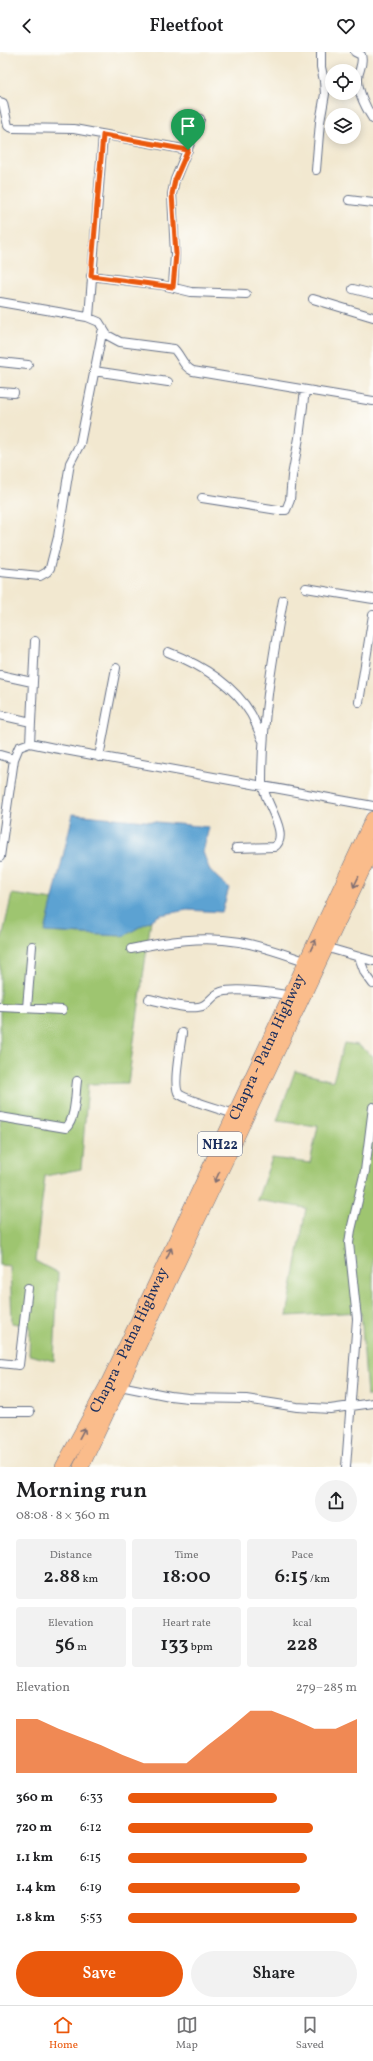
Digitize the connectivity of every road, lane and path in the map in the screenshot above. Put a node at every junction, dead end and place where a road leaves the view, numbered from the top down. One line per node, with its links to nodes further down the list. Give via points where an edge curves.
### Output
1 (321, 52): 8 (street, via 325,94)
2 (355, 52): 5 (street, via 362,55 359,89)
3 (0, 102): 6 (street, via 3,103 8,126 13,128 67,128)
4 (200, 119): 7 (street)
5 (373, 119)
6 (103, 135): 7 (street); 11 (street)
7 (188, 150): 12 (street, via 172,194 176,254)
8 (316, 170)
9 (349, 200): 10 (street)
10 (373, 203)
11 (91, 276): 12 (street); 18 (street)
12 (173, 287): 14 (street, via 191,292)
13 (353, 289): 15 (street)
14 (246, 294)
15 (373, 294)
16 (313, 299): 19 (street)
17 (0, 302): 18 (street)
18 (89, 317): 20 (street, via 99,322)
19 (373, 317)
20 (103, 328): 23 (street); 25 (street, via 107,335 120,342 174,349 187,368 193,370)
21 (0, 362): 22 (street)
22 (28, 365)
23 (94, 371): 24 (street); 30 (street, via 80,444 70,463 58,537 50,568 40,576)
24 (168, 382)
25 (305, 390): 28 (street); 29 (street, via 290,500 286,510)
26 (0, 392): 27 (street)
27 (14, 393)
28 (373, 401)
29 (202, 498)
30 (0, 572)
31 (306, 588): 32 (street)
32 (373, 599)
33 (283, 600): 43 (street, via 267,690)
34 (373, 615): 40 (street)
35 (35, 641): 39 (street)
36 (168, 652): 43 (street, via 206,670 230,690 250,713)
37 (116, 668): 46 (street)
38 (0, 675): 39 (street)
39 (32, 682): 42 (street)
40 (359, 702)
41 (0, 716): 42 (street)
42 (31, 722): 44 (street)
43 (263, 740): 48 (street)
44 (30, 744): 46 (street); 47 (street, via 19,747)
45 (0, 755): 47 (street)
46 (99, 756): 48 (street)
47 (14, 759): 53 (street)
48 (262, 785): 49 (street); 52 (street, via 278,826 279,844 266,849)
49 (373, 806)
50 (373, 819): 59 (highway, Chapra - Patna Highway / NH22, one-way to 50)
51 (373, 847): 55 (highway, Chapra - Patna Highway / NH22, one-way to 55)
52 (236, 848)
53 (0, 857)
54 (32, 946): 64 (street)
55 (325, 947): 57 (street); 74 (highway, Chapra - Patna Highway / NH22, one-way to 74)
56 (131, 949): 59 (street, via 163,942 207,939 241,942)
57 (359, 957): 58 (street); 60 (street)
58 (373, 960)
59 (305, 961): 61 (highway, Chapra - Patna Highway / NH22)
60 (373, 984)
61 (289, 996): 62 (street, via 257,992 221,992 204,1006 196,1008); 69 (highway, Chapra - Patna Highway / NH22)
62 (149, 999)
63 (0, 1007): 64 (street)
64 (27, 1008): 65 (street)
65 (62, 1010)
66 (182, 1033): 69 (street, via 177,1077 179,1094)
67 (77, 1081): 70 (street, via 73,1112 66,1128)
68 (373, 1108): 71 (street)
69 (234, 1114): 79 (highway, Chapra - Patna Highway / NH22, one-way to 69, via 107,1386)
70 (0, 1118)
71 (370, 1147): 76 (street, via 349,1243 357,1319)
72 (28, 1288): 73 (street, via 19,1365)
73 (0, 1363)
74 (120, 1386): 76 (street, via 188,1398 246,1399 297,1407); 80 (highway, Chapra - Patna Highway / NH22)
75 (373, 1403): 76 (street)
76 (352, 1405): 81 (street)
77 (0, 1412): 78 (street)
78 (30, 1412)
79 (63, 1467)
80 (81, 1467)
81 (346, 1467)

